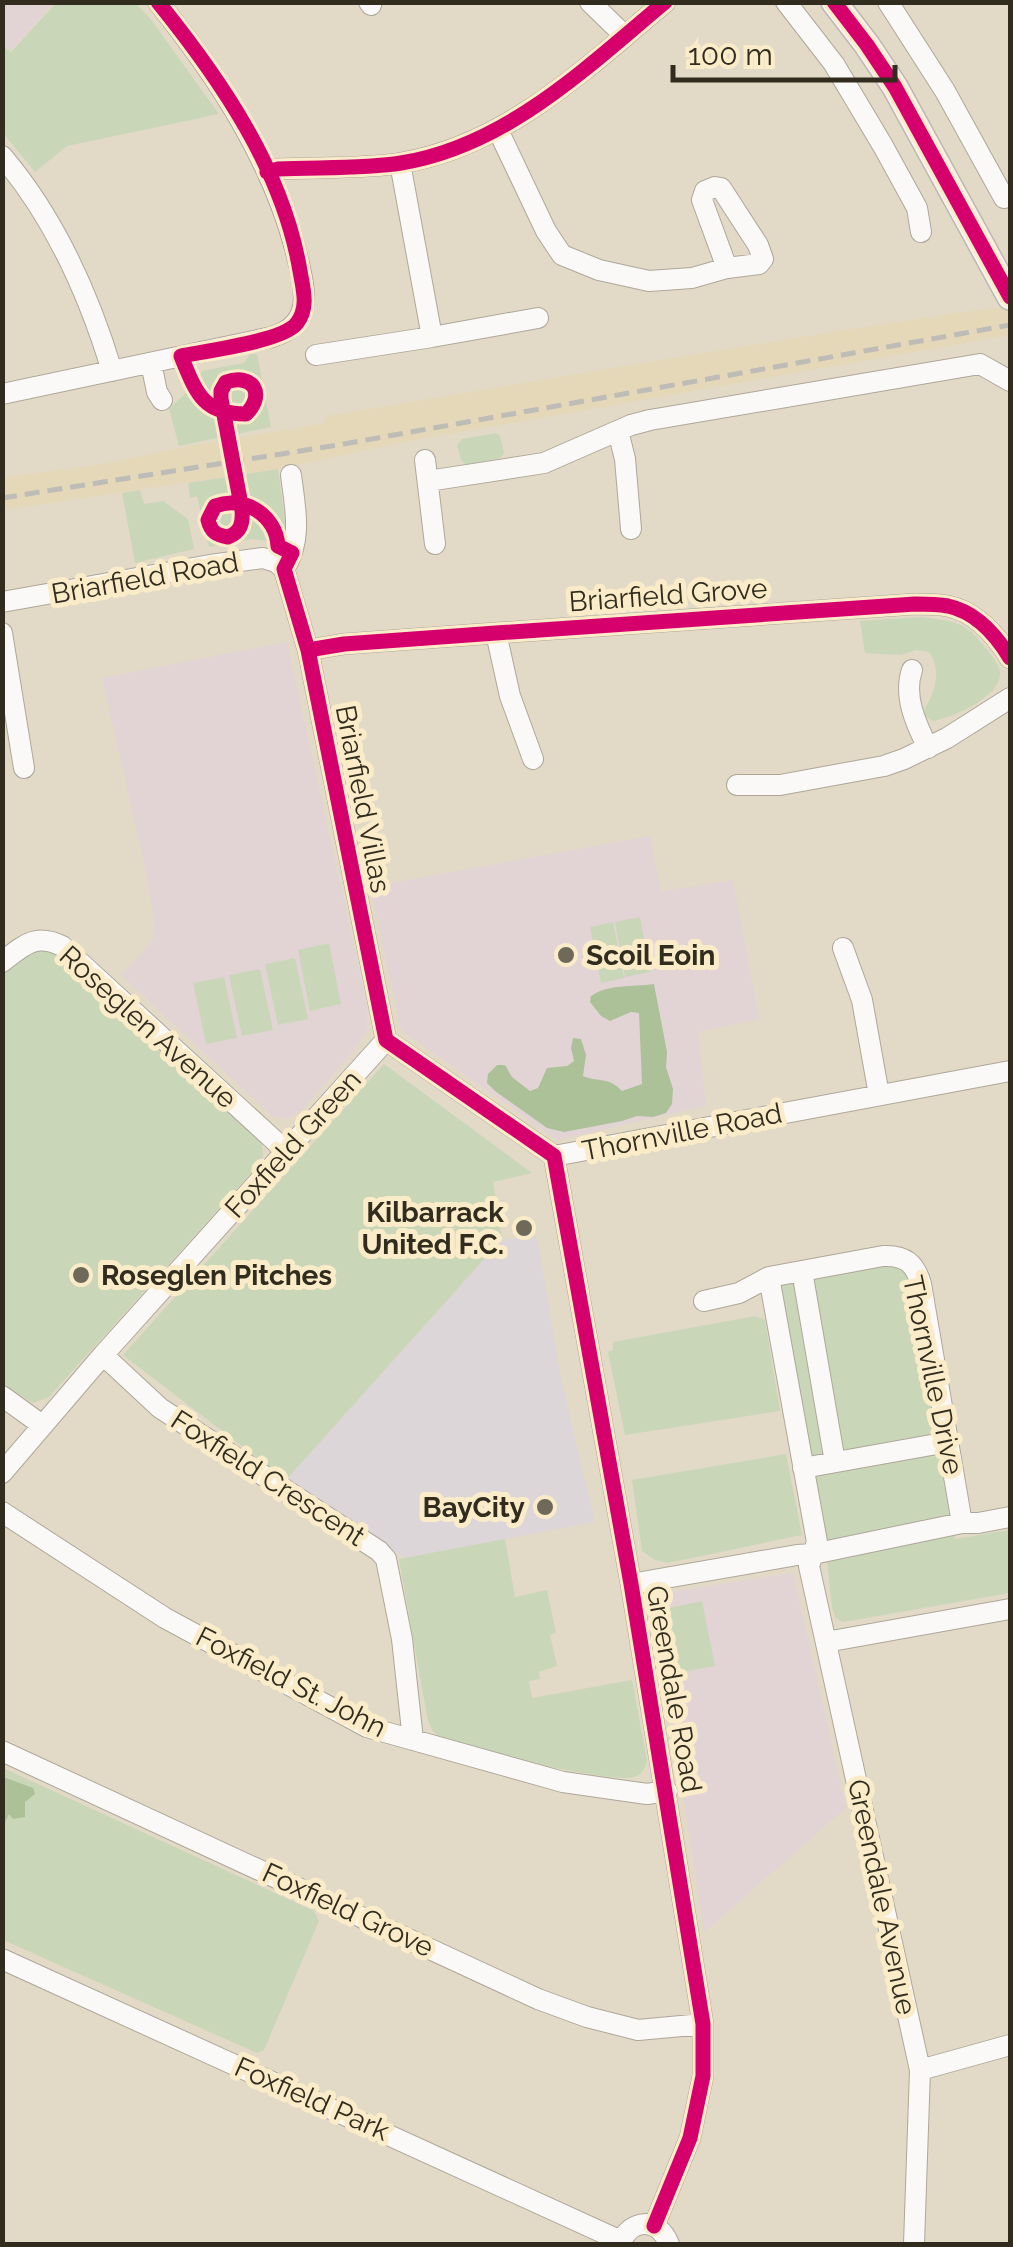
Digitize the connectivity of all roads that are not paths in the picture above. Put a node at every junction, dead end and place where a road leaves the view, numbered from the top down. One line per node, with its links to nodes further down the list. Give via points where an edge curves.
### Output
1 (158, 2): 11 (street, via 232,106)
2 (590, 2): 7 (street)
3 (666, 2): 7 (street)
4 (786, 2): 13 (street, via 884,146 917,208)
5 (834, 2): 15 (main road, via 895,88)
6 (888, 2): 12 (street)
7 (625, 36): 8 (street)
8 (498, 130): 10 (street); 14 (street, via 562,255 650,281)
9 (2, 156): 20 (street, via 66,256)
10 (400, 163): 11 (street); 17 (street)
11 (268, 172): 19 (street, via 299,266 305,301 296,326)
12 (1004, 198)
13 (921, 232)
14 (728, 268)
15 (1010, 296)
16 (518, 299): 17 (street, via 530,320)
17 (432, 338): 18 (street)
18 (322, 346)
19 (151, 363): 20 (street); 23 (street)
20 (112, 372): 22 (street)
21 (1010, 381): 24 (street, via 980,364)
22 (2, 394)
23 (162, 400)
24 (618, 431): 26 (street); 27 (street, via 544,463 426,470)
25 (291, 474): 28 (street, via 296,544)
26 (631, 530)
27 (436, 544)
28 (284, 570): 29 (street, Briarfield Road, via 263,558); 32 (street, Briarfield Villas)
29 (2, 602)
30 (2, 632): 38 (street)
31 (496, 632): 32 (street, Briarfield Grove); 33 (street, Briarfield Grove, via 914,604 950,606 978,620); 37 (street)
32 (308, 650): 42 (street, Briarfield Villas)
33 (1010, 658)
34 (912, 670): 36 (street, via 908,692)
35 (1010, 698): 36 (street)
36 (928, 748): 39 (street, via 884,766)
37 (533, 760)
38 (24, 768)
39 (737, 786)
40 (843, 948): 44 (street, via 862,1000)
41 (2, 962): 45 (street, Roseglen Avenue, via 34,940 62,946)
42 (386, 1040): 45 (street, Foxfield Green); 46 (street, Thornville Road)
43 (1010, 1071): 44 (street, Thornville Road)
44 (879, 1095): 46 (street, Thornville Road)
45 (286, 1151): 50 (street, Foxfield Green)
46 (554, 1156): 61 (street, Greendale Road)
47 (802, 1271): 48 (street, Thornville Drive); 53 (street, Thornville Drive, via 883,1256 909,1261 921,1284); 54 (street)
48 (769, 1277): 49 (street, Thornville Drive, via 739,1293); 55 (street, Greendale Avenue)
49 (704, 1300)
50 (103, 1356): 52 (street, Foxfield Green); 64 (street, Foxfield Crescent, via 160,1408 386,1559)
51 (2, 1396): 52 (street)
52 (42, 1425): 56 (street, Foxfield Green)
53 (948, 1442): 54 (street); 59 (street, Thornville Drive)
54 (835, 1462): 55 (street)
55 (803, 1468): 60 (street, Greendale Avenue, via 817,1542)
56 (2, 1473)
57 (2, 1512): 64 (street, Foxfield St. John, via 165,1618 367,1727)
58 (1010, 1517): 59 (street)
59 (962, 1522): 60 (street)
60 (813, 1554): 61 (street); 63 (street, Greendale Avenue, via 808,1566)
61 (631, 1584): 66 (street, Greendale Road)
62 (1010, 1609): 63 (street)
63 (826, 1642): 70 (street, Greendale Avenue)
64 (413, 1740): 66 (street, Foxfield St. John, via 563,1782)
65 (2, 1751): 68 (street, Foxfield Grove, via 538,1999 638,2030)
66 (666, 1792): 68 (street, Greendale Road)
67 (2, 1960): 72 (street, Foxfield Park)
68 (703, 2024): 71 (street, Greendale Road, via 703,2076 690,2138)
69 (1010, 2046): 70 (street)
70 (920, 2070): 74 (street, Greendale Avenue)
71 (654, 2226): 72 (street, via 636,2226); 73 (street)
72 (620, 2243)
73 (669, 2244)
74 (914, 2244)

